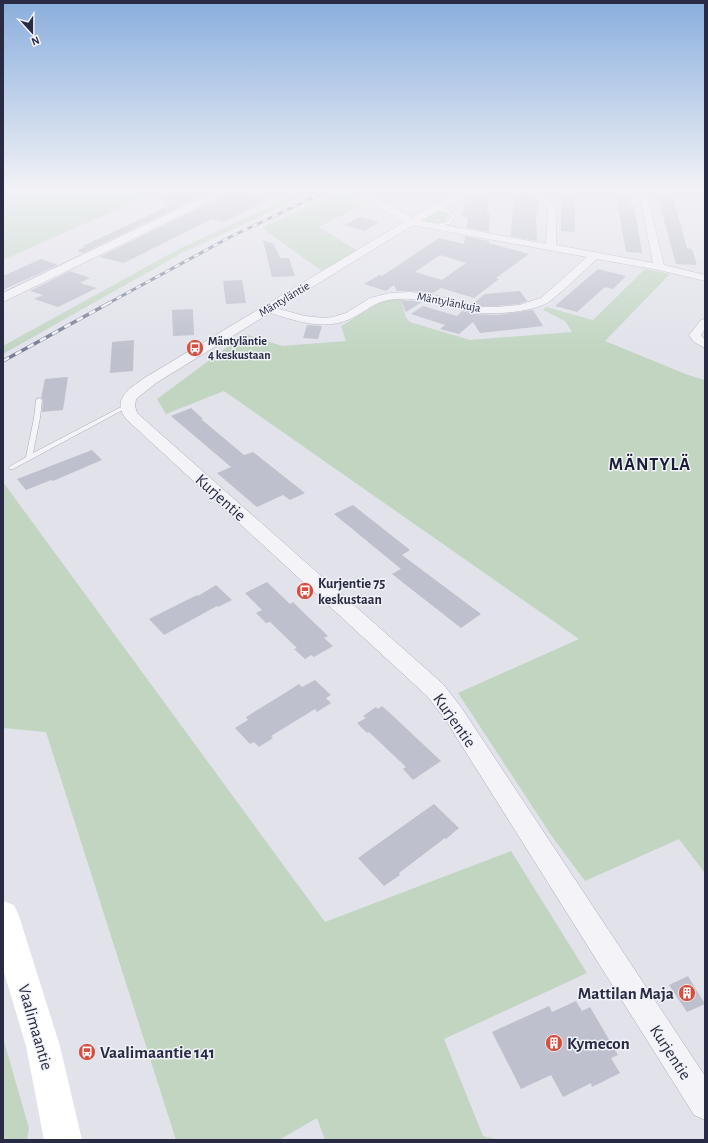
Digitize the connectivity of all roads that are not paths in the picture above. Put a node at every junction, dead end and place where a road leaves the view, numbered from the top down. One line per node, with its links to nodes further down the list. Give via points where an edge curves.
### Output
1 (113, 244): 10 (street)
2 (375, 244): 11 (street, Mäntyläntie)
3 (531, 244): 6 (street)
4 (551, 244): 6 (street)
5 (654, 244): 8 (street)
6 (551, 248): 7 (street)
7 (594, 256): 8 (street); 11 (street, Mäntylänkuja, via 545,300 537,305 525,307 471,309 429,296 411,295 377,299 343,318 331,321 301,319)
8 (659, 267): 9 (street)
9 (705, 278)
10 (3, 298)
11 (268, 308): 15 (street, Mäntyläntie, via 136,390)
12 (705, 322): 13 (street, via 695,334)
13 (705, 345)
14 (39, 400): 16 (lane)
15 (127, 405): 16 (lane); 19 (street, Kurjentie, via 130,416 435,690 453,713)
16 (29, 458): 17 (lane)
17 (11, 468)
18 (3, 916): 20 (main road, Vaalimaantie, via 43,1046)
19 (705, 1104)
20 (63, 1140)

